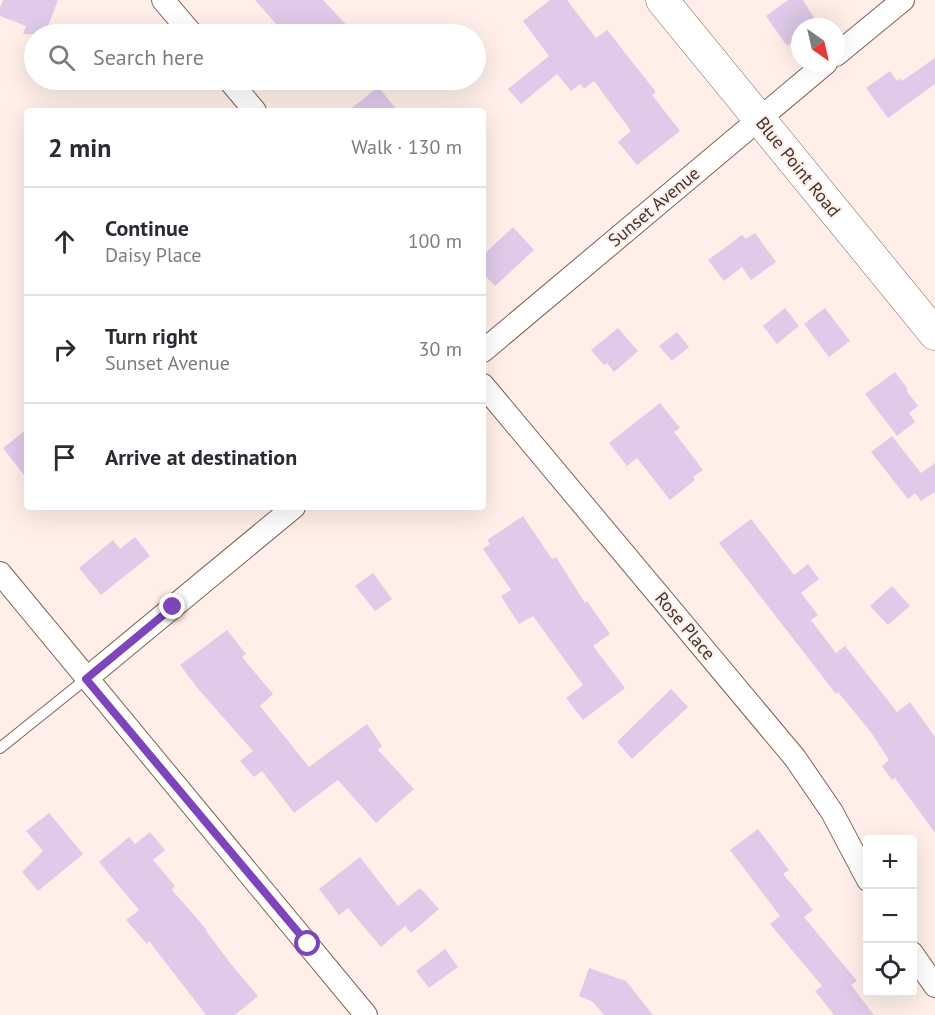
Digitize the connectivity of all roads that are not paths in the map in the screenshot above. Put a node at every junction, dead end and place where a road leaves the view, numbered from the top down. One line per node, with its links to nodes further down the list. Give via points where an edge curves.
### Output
1 (163, 0): 4 (street)
2 (662, 0): 9 (street, Blue Point Road)
3 (903, 0): 5 (street)
4 (183, 24)
5 (845, 48)
6 (815, 72): 9 (street, Sunset Avenue)
7 (237, 90): 8 (street)
8 (252, 108)
9 (759, 119): 10 (street, Blue Point Road); 11 (street, Sunset Avenue)
10 (935, 334)
11 (486, 348)
12 (486, 389): 17 (street, Rose Place, via 795,758 832,812)
13 (290, 510): 15 (street)
14 (0, 573): 15 (street)
15 (86, 679): 16 (lane); 20 (street)
16 (0, 748)
17 (863, 872)
18 (917, 960): 19 (street)
19 (935, 986)
20 (366, 1015)

